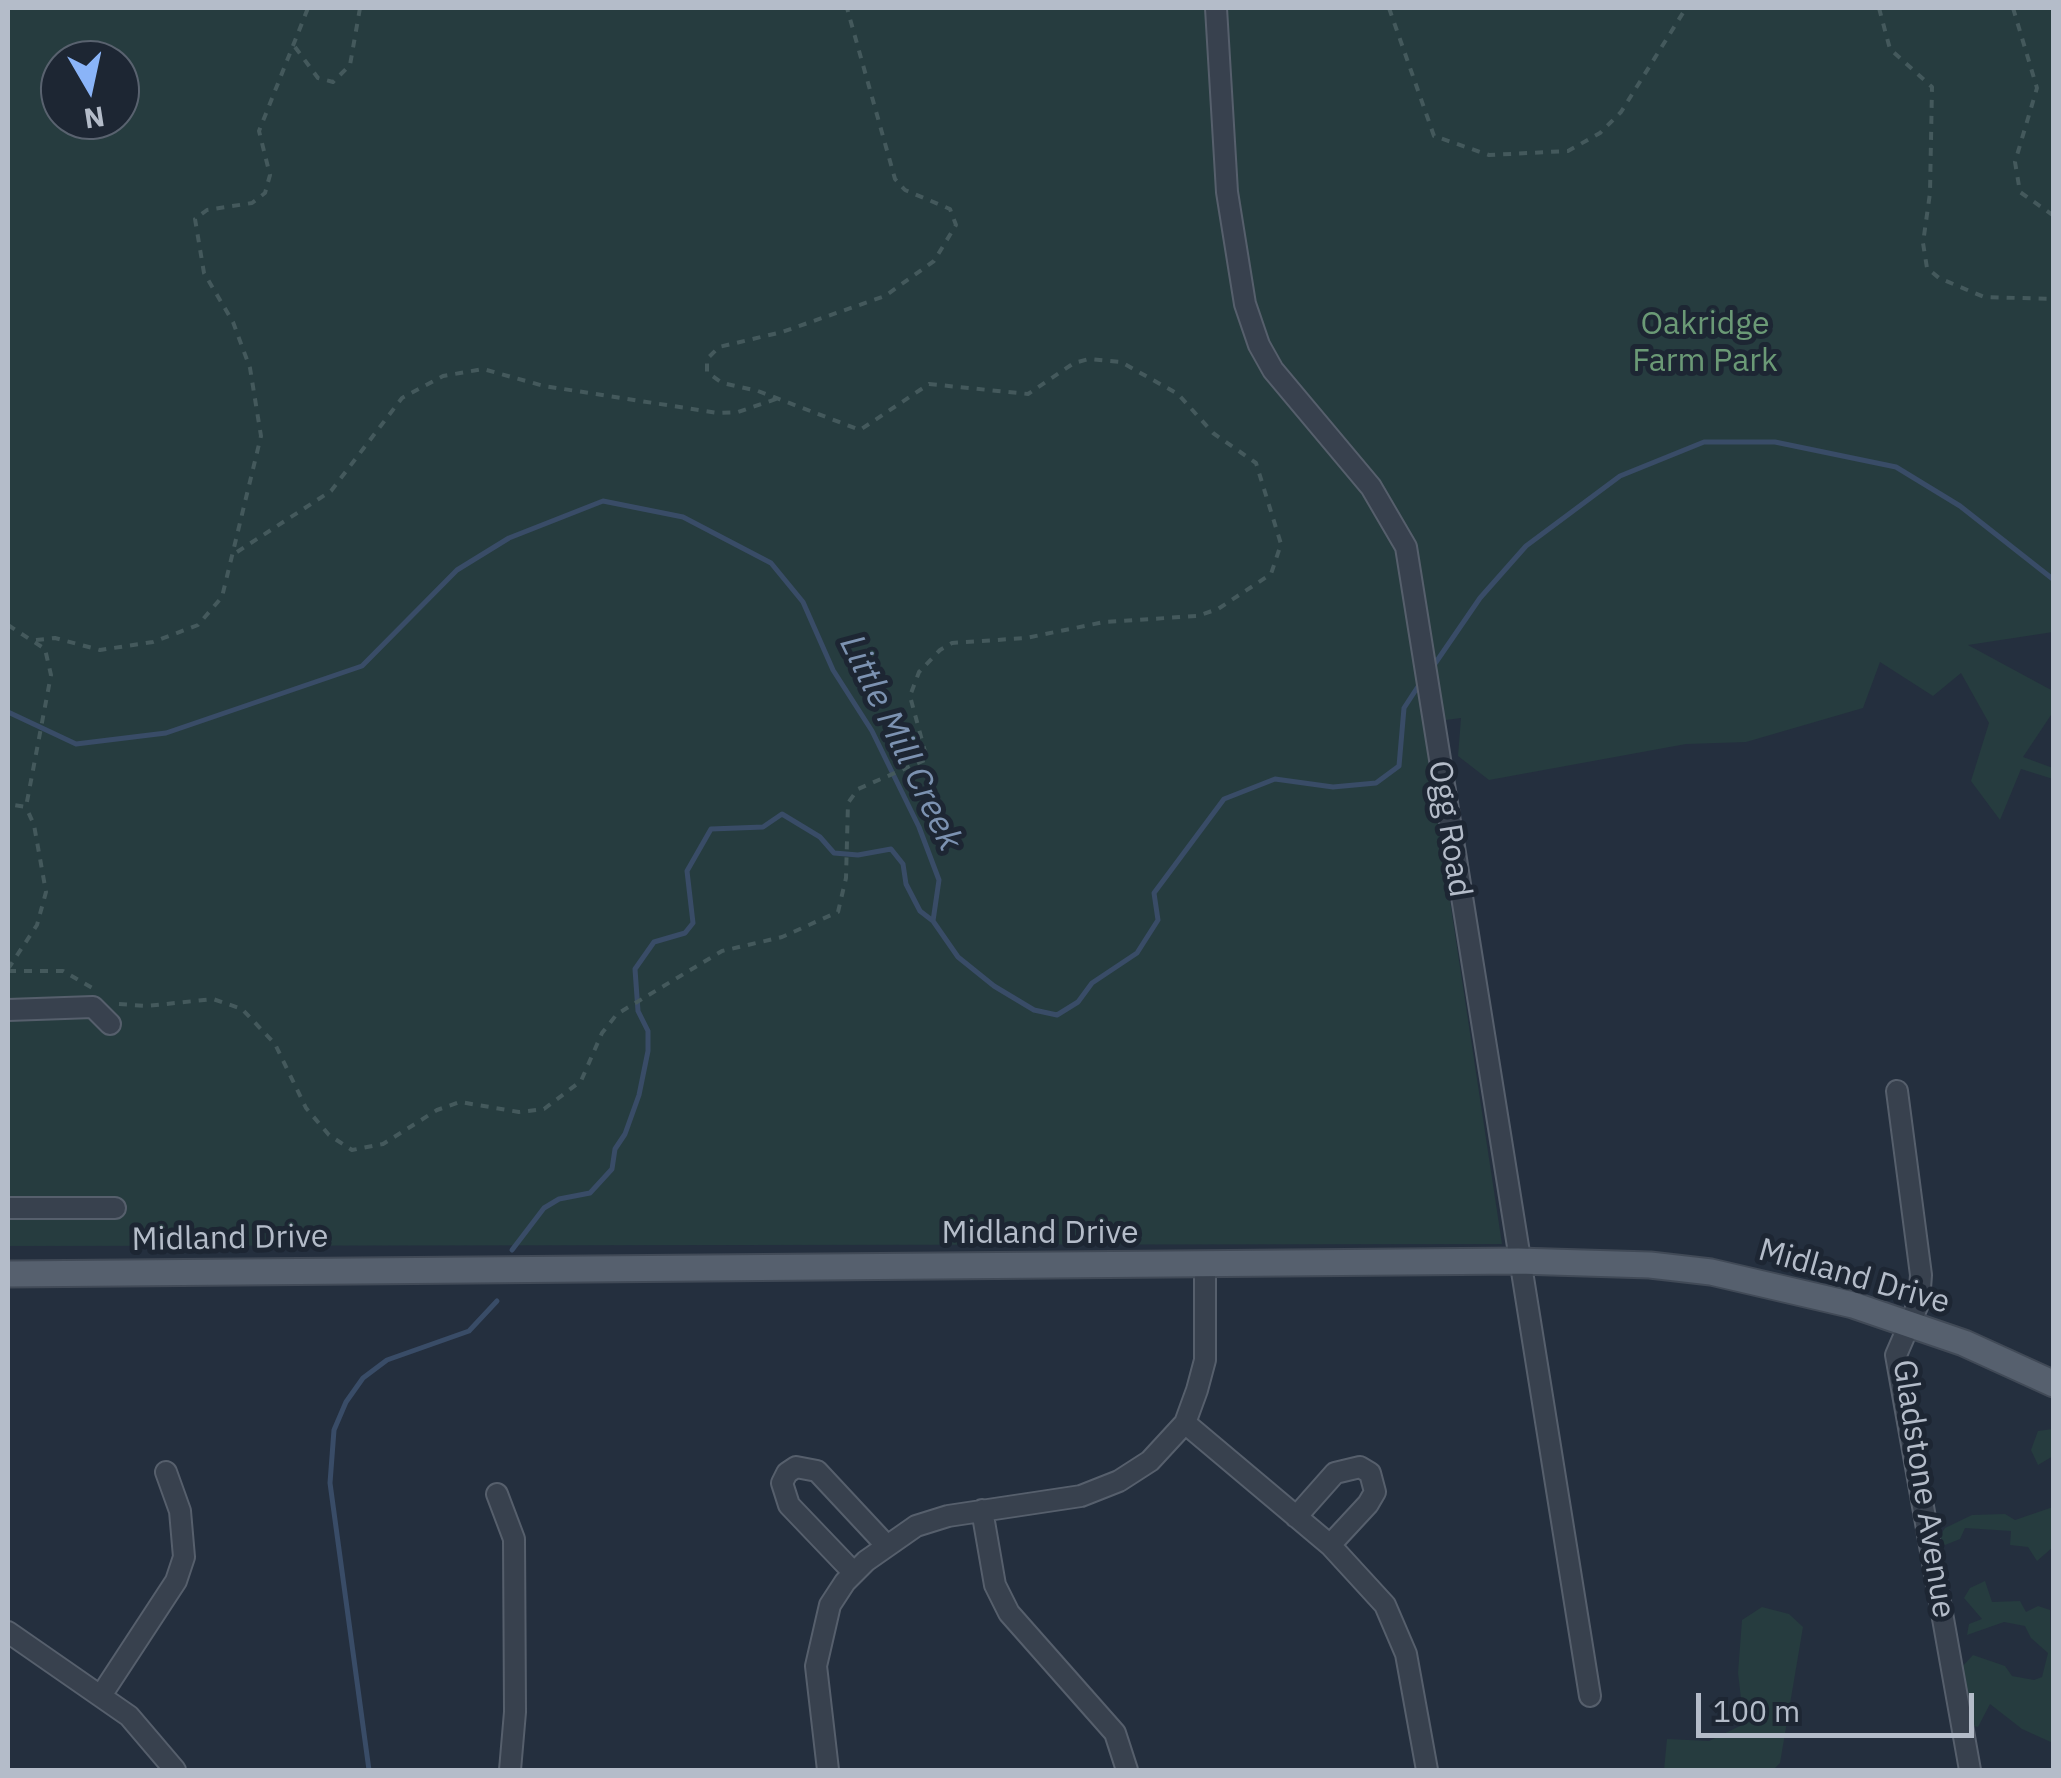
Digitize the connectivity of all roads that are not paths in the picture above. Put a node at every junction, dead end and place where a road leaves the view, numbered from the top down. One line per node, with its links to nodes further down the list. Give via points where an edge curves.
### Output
1 (1216, 8): 7 (street, Ogg Road, via 1227,192 1254,331 1272,370 1396,524 1412,576)
2 (8, 1010): 3 (street, via 94,1007)
3 (110, 1024)
4 (1897, 1091): 10 (street, Gladstone Avenue, via 1921,1275)
5 (8, 1208): 6 (street)
6 (116, 1208)
7 (1518, 1261): 8 (main road, Midland Drive); 10 (main road, Midland Drive, via 1710,1272 1809,1293); 22 (street, Ogg Road)
8 (1206, 1266): 9 (main road, Midland Drive); 12 (street, via 1205,1360)
9 (8, 1274)
10 (1909, 1325): 11 (main road, Midland Drive); 28 (street, Gladstone Avenue, via 1896,1356)
11 (2054, 1384)
12 (1185, 1422): 15 (street, via 1119,1482 1051,1503); 16 (street)
13 (166, 1472): 21 (street, via 180,1511 184,1557 176,1582)
14 (496, 1494): 24 (street, via 514,1539)
15 (982, 1510): 17 (street, via 916,1526); 26 (street, via 995,1585 1009,1614 1114,1733)
16 (1296, 1517): 18 (street); 18 (street, via 1334,1473 1360,1466 1370,1473 1375,1492)
17 (886, 1545): 19 (street); 19 (street, via 818,1471 796,1467 787,1474 782,1482 789,1505)
18 (1330, 1545): 27 (street, via 1368,1582 1399,1630)
19 (854, 1573): 25 (street, via 830,1605 816,1666)
20 (8, 1632): 21 (street)
21 (102, 1694): 23 (street)
22 (1590, 1696)
23 (174, 1770)
24 (510, 1770)
25 (828, 1770)
26 (1127, 1770)
27 (1428, 1770)
28 (1970, 1770)

